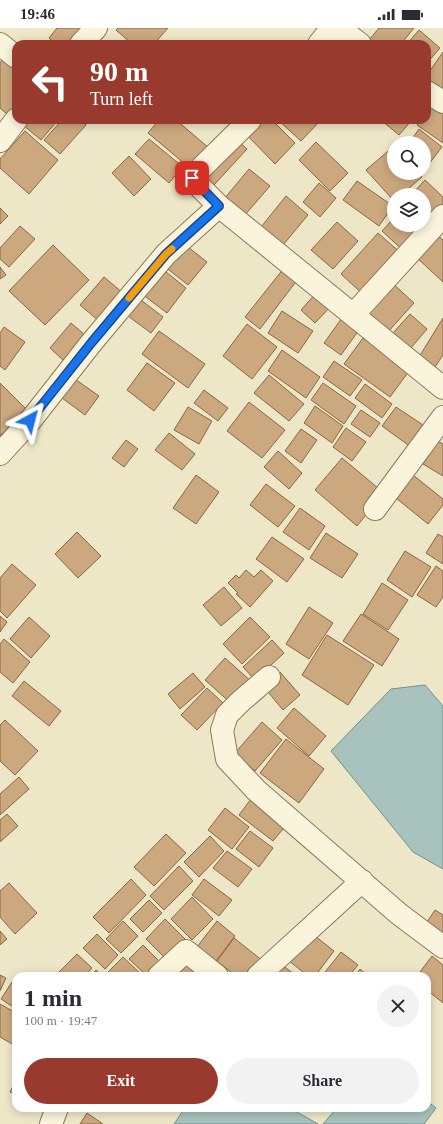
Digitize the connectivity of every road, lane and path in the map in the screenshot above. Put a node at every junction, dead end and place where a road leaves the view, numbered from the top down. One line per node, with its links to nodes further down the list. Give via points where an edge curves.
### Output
1 (96, 28): 4 (street)
2 (332, 28): 5 (street)
3 (339, 28): 6 (street)
4 (86, 40)
5 (322, 40)
6 (355, 40)
7 (0, 44): 8 (street)
8 (12, 54)
9 (431, 94): 10 (street)
10 (443, 102)
11 (13, 124): 13 (street)
12 (246, 124): 14 (street, via 192,178)
13 (0, 141)
14 (219, 206): 16 (street); 19 (street, via 166,254)
15 (443, 216): 16 (street)
16 (353, 315): 17 (street)
17 (443, 388)
18 (443, 417): 20 (street)
19 (0, 454)
20 (375, 509)
21 (269, 676): 22 (street, via 227,715 222,730 227,760 256,790)
22 (362, 881): 23 (street, via 399,914); 26 (street)
23 (443, 947)
24 (163, 972): 25 (street, via 186,951)
25 (212, 972)
26 (262, 972)
27 (55, 1112): 28 (street)
28 (50, 1124)

